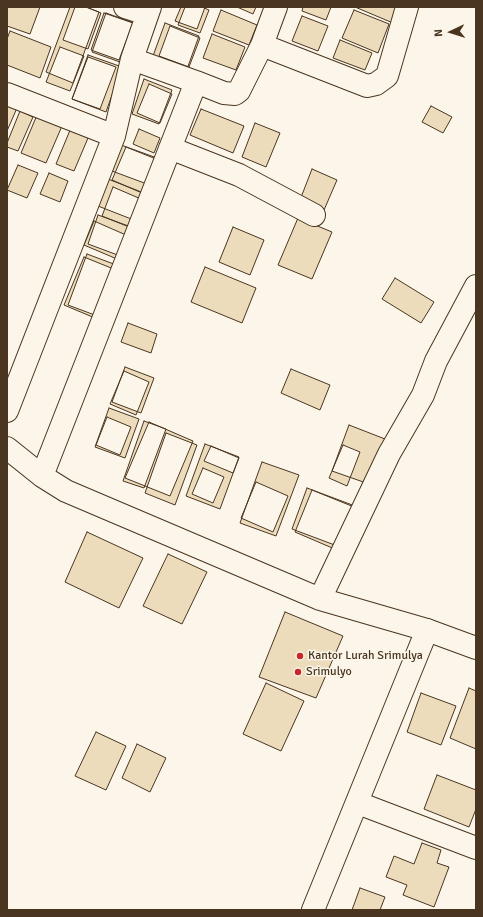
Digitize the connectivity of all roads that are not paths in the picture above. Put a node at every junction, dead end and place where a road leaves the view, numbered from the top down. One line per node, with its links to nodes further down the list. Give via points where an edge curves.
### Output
1 (125, 7): 4 (street)
2 (276, 7): 5 (street)
3 (407, 7): 5 (street, via 387,76 376,84 368,86)
4 (149, 11): 6 (street)
5 (262, 45): 7 (street, via 239,91 235,94 224,93)
6 (132, 59): 7 (street); 9 (street)
7 (196, 82): 10 (street)
8 (7, 94): 9 (street)
9 (114, 136): 13 (street)
10 (170, 148): 11 (street, via 239,176); 15 (street)
11 (314, 215)
12 (476, 286): 16 (street, via 436,361 423,395 389,454)
13 (7, 411)
14 (7, 448): 15 (street)
15 (42, 476): 16 (street, via 66,491)
16 (320, 599): 17 (street)
17 (422, 644): 18 (street); 19 (street)
18 (476, 648)
19 (358, 804): 20 (street); 21 (street)
20 (476, 848)
21 (314, 910)

